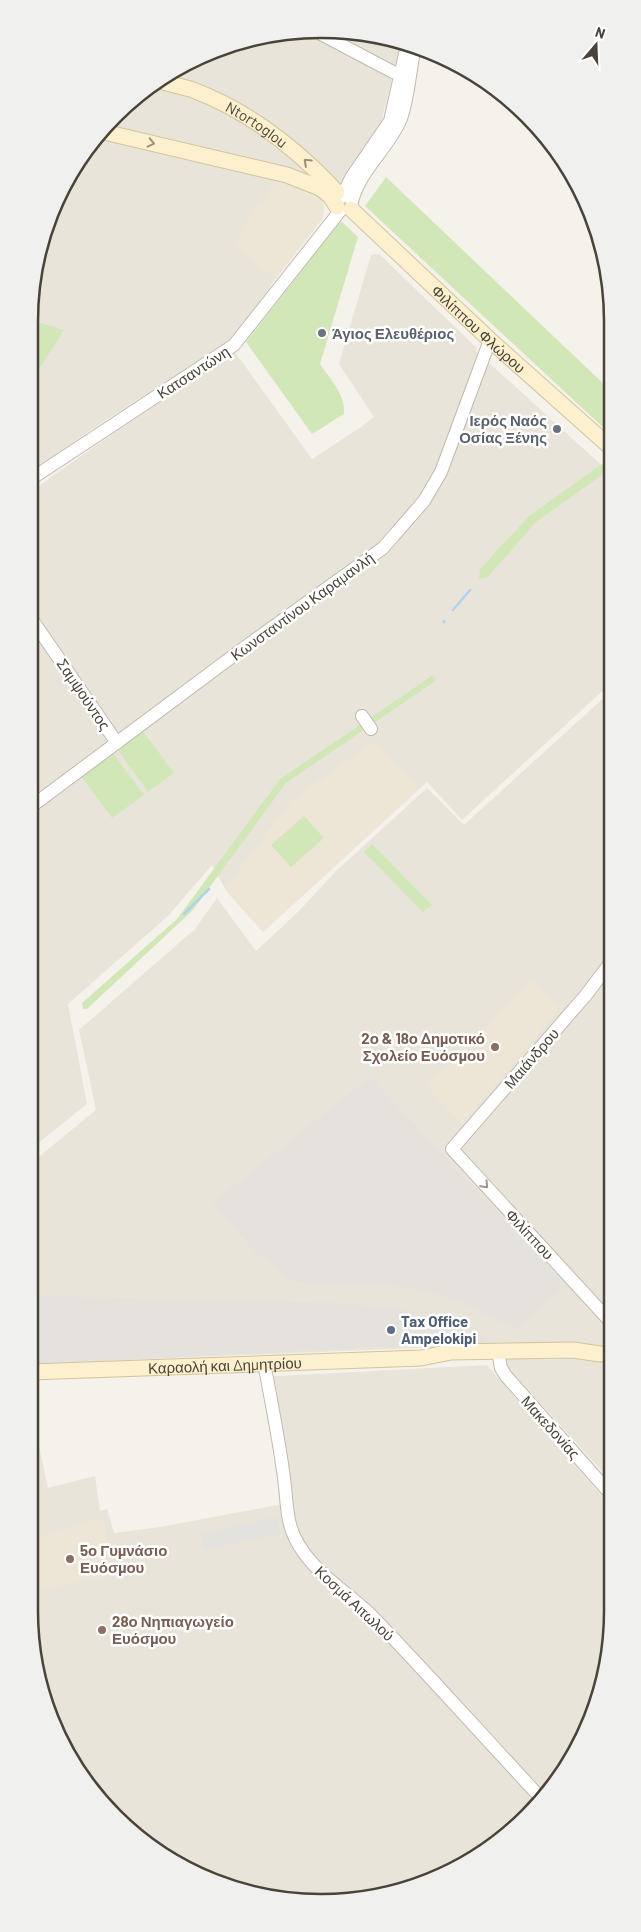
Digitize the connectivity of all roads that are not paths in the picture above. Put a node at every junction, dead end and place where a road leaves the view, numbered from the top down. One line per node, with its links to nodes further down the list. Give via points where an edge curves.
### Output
1 (330, 38): 4 (street)
2 (407, 51): 4 (street)
3 (413, 54): 4 (street)
4 (405, 76): 7 (street, Κατσαντώνη, via 404,109 400,121)
5 (166, 83): 7 (main road, Ntortoglou, one-way to 5, via 300,156 257,124 193,90)
6 (109, 133): 7 (main road, Φιλίππου Φλώρου, one-way to 7, via 287,175 320,188)
7 (344, 204): 8 (main road, Φιλίππου Φλώρου); 10 (street, Κατσαντώνη, via 234,345)
8 (490, 340): 9 (main road, Φιλίππου Φλώρου); 14 (street, Κωνσταντίνου Καραμανλή, via 441,472 424,501 383,548)
9 (604, 442)
10 (38, 475)
11 (38, 628): 14 (street, Σαμψούντος)
12 (362, 716): 13 (street)
13 (371, 729)
14 (117, 743): 15 (street, Κωνσταντίνου Καραμανλή)
15 (38, 802)
16 (604, 971): 17 (street, Μαιάνδρου)
17 (452, 1149): 18 (street, Φιλίππου, one-way to 18)
18 (604, 1315)
19 (604, 1353): 20 (main road, Καραολή και Δημητρίου, via 573,1350 538,1356)
20 (500, 1355): 21 (main road, Καραολή και Δημητρίου, via 452,1363 421,1358); 23 (street, Μακεδονίας, via 506,1376)
21 (264, 1363): 22 (main road, Καραολή και Δημητρίου); 24 (street, Κοσμά Αιτωλού, via 290,1526 299,1545 320,1572 366,1610 400,1644)
22 (38, 1372)
23 (604, 1487)
24 (537, 1794)

